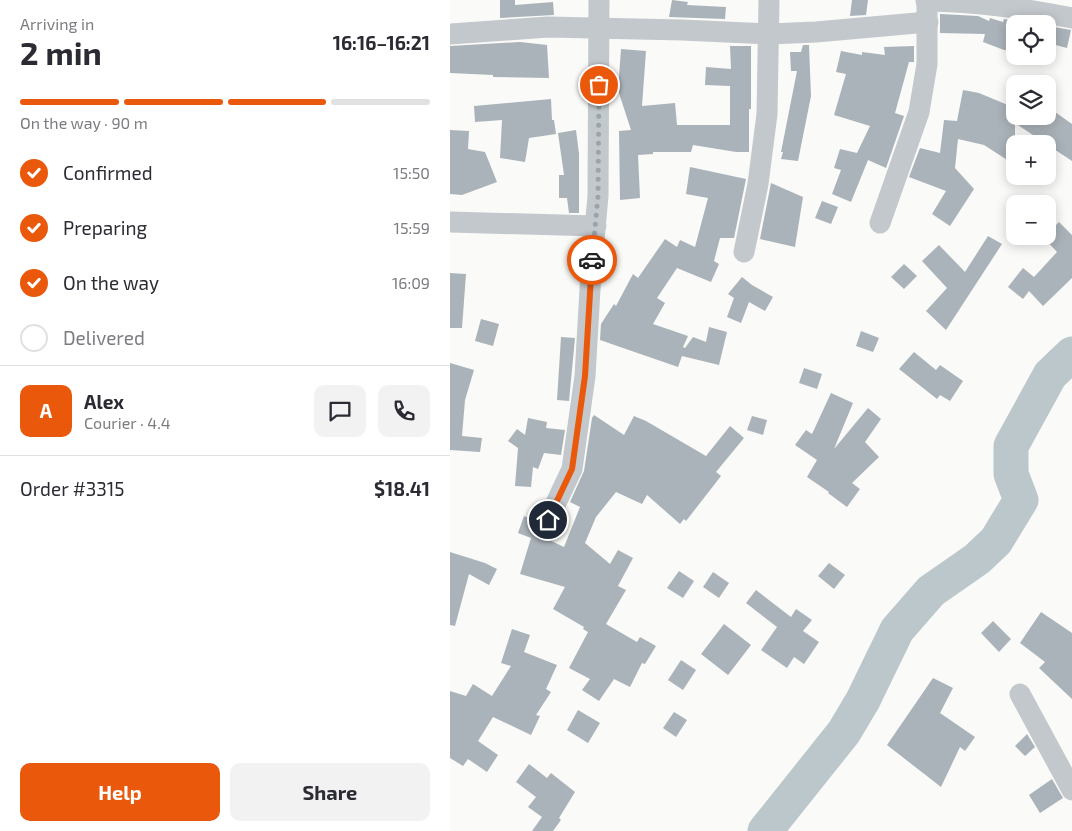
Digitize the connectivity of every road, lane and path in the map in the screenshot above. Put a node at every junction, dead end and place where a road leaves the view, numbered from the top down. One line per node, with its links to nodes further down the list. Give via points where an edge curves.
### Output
1 (600, 0): 5 (street)
2 (769, 0): 7 (street)
3 (927, 8): 4 (street, via 967,2 1014,6); 7 (street, via 816,32); 9 (street, via 927,64 919,112)
4 (1072, 18)
5 (600, 29): 6 (street, via 548,27); 7 (street); 10 (street)
6 (450, 34)
7 (770, 34): 11 (street, via 763,149)
8 (450, 222): 10 (street)
9 (880, 223)
10 (596, 226): 12 (street, via 585,376 572,469)
11 (744, 252)
12 (548, 520)
13 (1020, 694): 14 (street)
14 (1072, 790)

